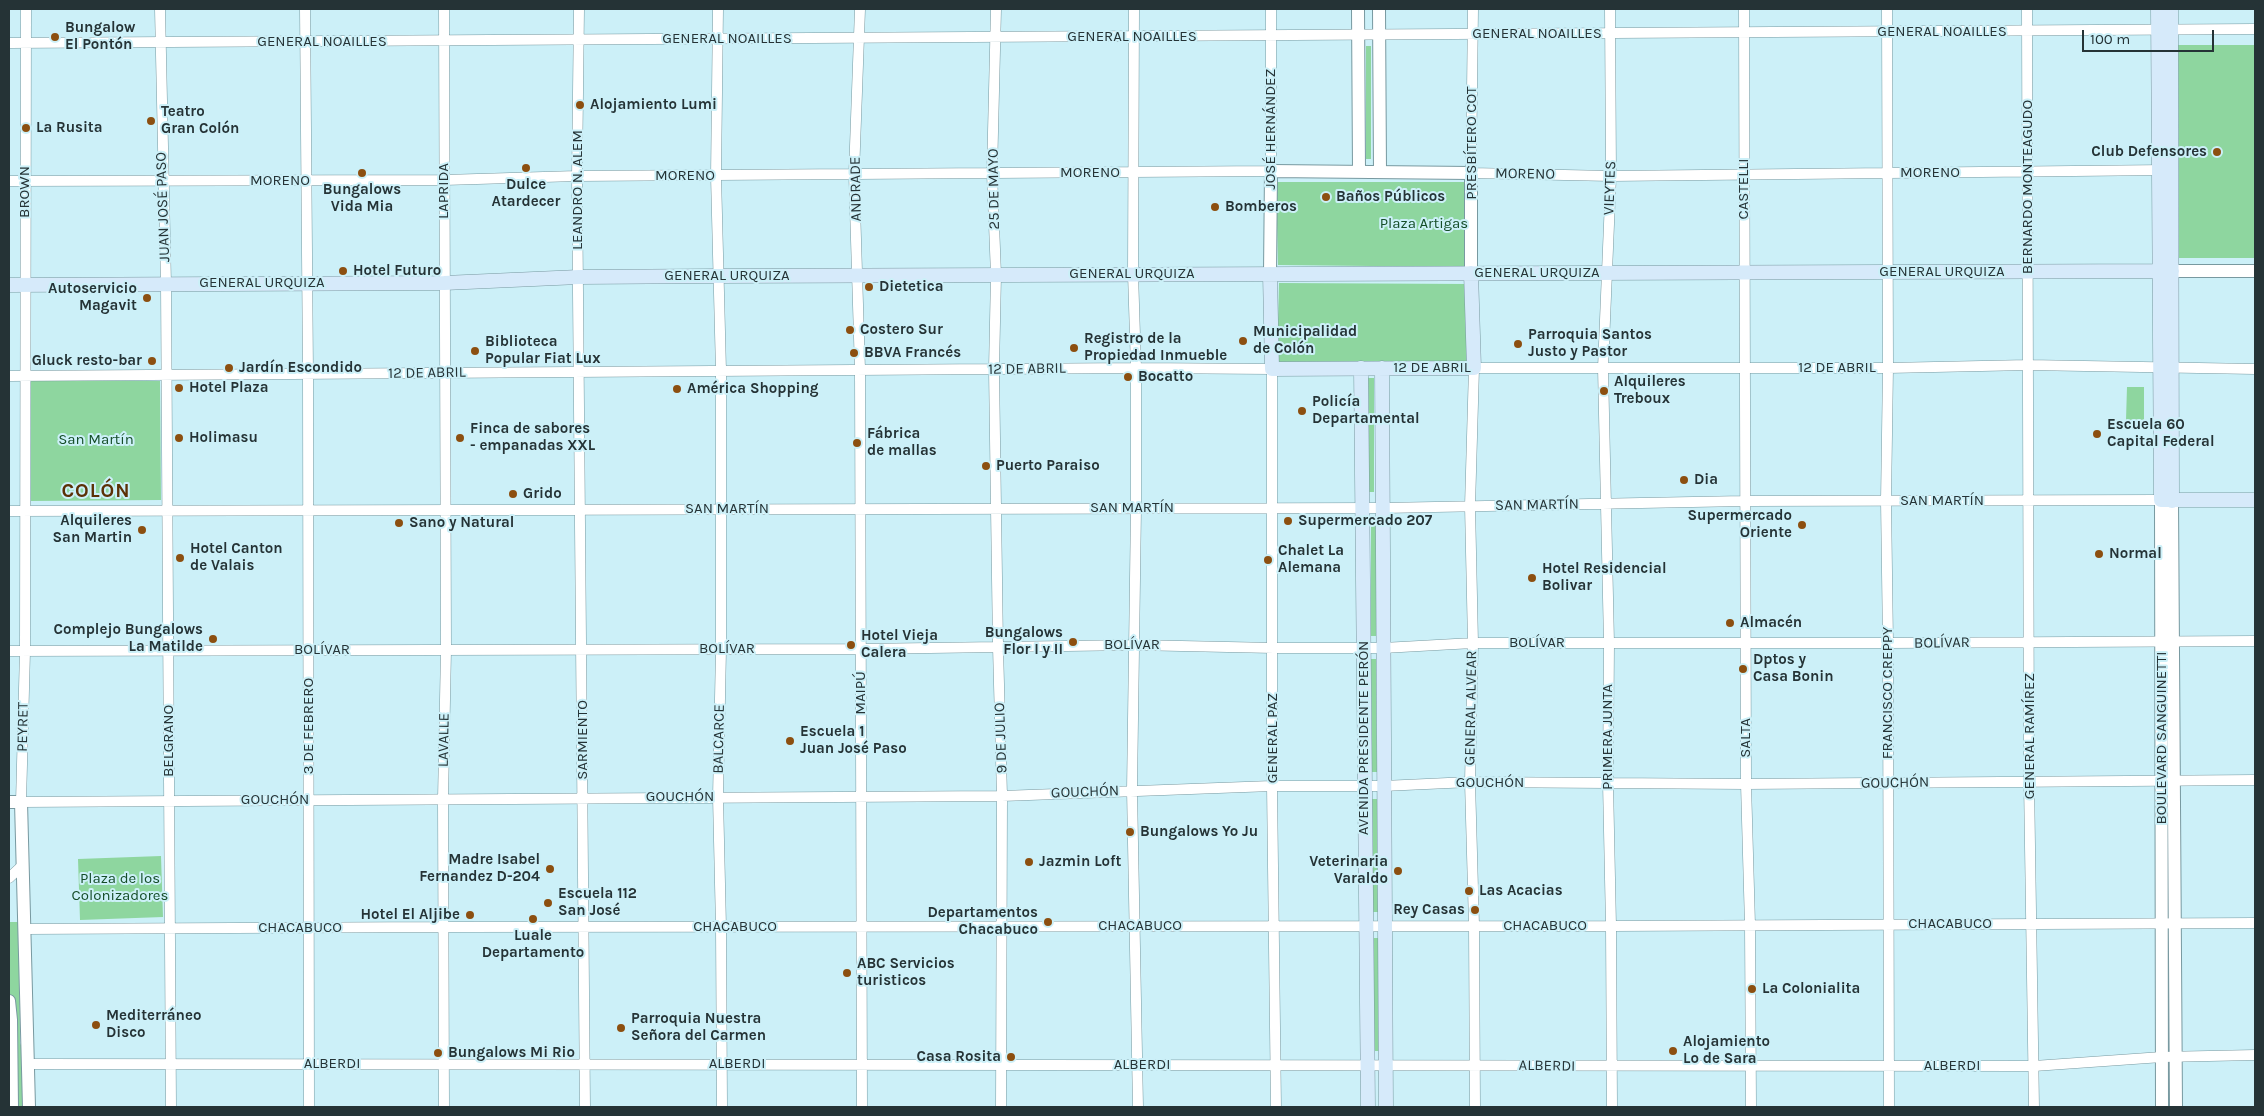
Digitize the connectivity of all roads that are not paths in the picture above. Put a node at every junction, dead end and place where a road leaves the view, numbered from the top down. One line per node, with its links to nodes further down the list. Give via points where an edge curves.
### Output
1 (26, 9): 39 (street, BROWN)
2 (160, 9): 37 (street, JUAN JOSÉ PASO)
3 (305, 9): 36 (street, 3 DE FEBRERO)
4 (444, 9): 35 (street, LAPRIDA)
5 (579, 9): 34 (street, LEANDRO N. ALEM)
6 (718, 9): 33 (street, BALCARCE)
7 (860, 9): 31 (street, ANDRADE)
8 (996, 9): 32 (street, 25 DE MAYO)
9 (1134, 9): 30 (street)
10 (1271, 9): 27 (street, JOSÉ HERNÁNDEZ)
11 (1358, 9): 28 (street)
12 (1379, 9): 29 (street)
13 (1473, 9): 26 (street, PRESBÍTERO COT)
14 (1610, 9): 25 (street, VIEYTES)
15 (1744, 9): 24 (street, CASTELLI)
16 (1887, 9): 22 (street, FRANCISCO CREPPY)
17 (2027, 9): 23 (street, BERNARDO MONTEAGUDO)
18 (2158, 9): 20 (main road)
19 (2171, 9): 20 (main road)
20 (2165, 30): 21 (street, GENERAL NOAILLES); 23 (street, GENERAL NOAILLES); 40 (main road, BOULEVARD SANGUINETTI)
21 (2255, 30)
22 (1887, 32): 23 (street, GENERAL NOAILLES); 24 (street, GENERAL NOAILLES); 49 (street, FRANCISCO CREPPY)
23 (2027, 32): 47 (street, BERNARDO MONTEAGUDO)
24 (1744, 33): 25 (street, GENERAL NOAILLES); 50 (street, CASTELLI)
25 (1610, 34): 26 (street, GENERAL NOAILLES); 53 (street, VIEYTES)
26 (1473, 35): 29 (street, GENERAL NOAILLES); 46 (street, PRESBÍTERO COT)
27 (1271, 36): 28 (street, GENERAL NOAILLES); 30 (street, GENERAL NOAILLES); 41 (street, JOSÉ HERNÁNDEZ)
28 (1358, 36): 29 (street, GENERAL NOAILLES); 42 (street)
29 (1379, 36): 43 (street)
30 (1134, 37): 32 (street, GENERAL NOAILLES); 45 (street)
31 (860, 38): 32 (street, GENERAL NOAILLES); 33 (street, GENERAL NOAILLES); 48 (street, ANDRADE)
32 (996, 38): 44 (street, 25 DE MAYO)
33 (718, 39): 34 (street, GENERAL NOAILLES); 52 (street, BALCARCE)
34 (579, 40): 35 (street, GENERAL NOAILLES); 51 (street, LEANDRO N. ALEM)
35 (444, 41): 36 (street, GENERAL NOAILLES); 55 (street, LAPRIDA)
36 (305, 42): 37 (street, GENERAL NOAILLES); 54 (street, 3 DE FEBRERO)
37 (159, 43): 39 (street, GENERAL NOAILLES); 58 (street, JUAN JOSÉ PASO)
38 (9, 44): 39 (street, GENERAL NOAILLES)
39 (26, 44): 57 (street, BROWN)
40 (2165, 170): 47 (street, MORENO); 60 (main road, BOULEVARD SANGUINETTI)
41 (1271, 171): 42 (street, MORENO); 45 (street, MORENO); 66 (street, JOSÉ HERNÁNDEZ)
42 (1359, 171): 43 (street, MORENO)
43 (1380, 172): 46 (street, MORENO)
44 (992, 173): 45 (street, MORENO); 48 (street, MORENO); 68 (street, 25 DE MAYO)
45 (1133, 173): 62 (street)
46 (1471, 173): 53 (street, MORENO); 63 (street, PRESBÍTERO COT)
47 (2028, 173): 49 (street, MORENO); 61 (street, BERNARDO MONTEAGUDO)
48 (854, 174): 52 (street, MORENO); 70 (street, ANDRADE)
49 (1887, 174): 50 (street, MORENO); 65 (street, FRANCISCO CREPPY)
50 (1744, 175): 53 (street, MORENO); 64 (street, CASTELLI)
51 (577, 176): 52 (street, MORENO); 55 (street, MORENO); 71 (street, LEANDRO N. ALEM)
52 (716, 176): 69 (street, BALCARCE)
53 (1611, 176): 67 (street, VIEYTES)
54 (306, 180): 55 (street, MORENO); 58 (street, MORENO); 72 (street, 3 DE FEBRERO)
55 (444, 180): 73 (street, LAPRIDA)
56 (9, 181): 57 (street, MORENO)
57 (25, 181): 58 (street, MORENO); 76 (street, BROWN)
58 (162, 181): 74 (street, JUAN JOSÉ PASO)
59 (2255, 270): 60 (street, GENERAL URQUIZA)
60 (2166, 271): 61 (main road, GENERAL URQUIZA); 87 (main road, BOULEVARD SANGUINETTI)
61 (2028, 272): 65 (main road, GENERAL URQUIZA); 77 (street, BERNARDO MONTEAGUDO)
62 (1133, 273): 66 (main road, GENERAL URQUIZA); 68 (main road, GENERAL URQUIZA); 78 (street)
63 (1471, 273): 66 (main road, GENERAL URQUIZA); 67 (main road, GENERAL URQUIZA); 81 (main road, PRESBÍTERO COT)
64 (1743, 273): 65 (main road, GENERAL URQUIZA); 67 (main road, GENERAL URQUIZA); 83 (street, CASTELLI)
65 (1888, 273): 84 (street, FRANCISCO CREPPY)
66 (1270, 274): 86 (main road, JOSÉ HERNÁNDEZ)
67 (1606, 274): 82 (street, VIEYTES)
68 (996, 275): 70 (main road, GENERAL URQUIZA); 85 (street, 25 DE MAYO)
69 (719, 276): 70 (main road, GENERAL URQUIZA); 71 (main road, GENERAL URQUIZA); 90 (street, BALCARCE)
70 (858, 276): 89 (street, ANDRADE)
71 (578, 277): 73 (main road, GENERAL URQUIZA); 91 (street, LEANDRO N. ALEM)
72 (307, 283): 73 (main road, GENERAL URQUIZA); 74 (main road, GENERAL URQUIZA); 93 (street, 3 DE FEBRERO)
73 (444, 283): 92 (street, LAPRIDA)
74 (166, 284): 76 (main road, GENERAL URQUIZA); 94 (street, JUAN JOSÉ PASO)
75 (9, 285): 76 (main road, GENERAL URQUIZA)
76 (25, 285): 96 (street, BROWN)
77 (2028, 365): 84 (street, 12 DE ABRIL); 87 (street, 12 DE ABRIL); 100 (street, GENERAL RAMÍREZ)
78 (1136, 368): 85 (street, 12 DE ABRIL); 86 (street, 12 DE ABRIL); 105 (street)
79 (1360, 368): 80 (main road, 12 DE ABRIL); 86 (main road, 12 DE ABRIL); 107 (main road, AVENIDA PRESIDENTE PERÓN)
80 (1382, 368): 81 (main road, 12 DE ABRIL); 108 (main road, AVENIDA PRESIDENTE PERÓN)
81 (1474, 368): 82 (street, 12 DE ABRIL); 103 (street, GENERAL ALVEAR)
82 (1603, 368): 83 (street, 12 DE ABRIL); 102 (street, PRIMERA JUNTA)
83 (1745, 368): 84 (street, 12 DE ABRIL); 99 (street, SALTA)
84 (1888, 368): 101 (street, FRANCISCO CREPPY)
85 (994, 369): 89 (street, 12 DE ABRIL); 104 (street, 9 DE JULIO)
86 (1272, 369): 106 (street, GENERAL PAZ)
87 (2166, 369): 88 (street, 12 DE ABRIL); 97 (main road, BOULEVARD SANGUINETTI)
88 (2255, 369)
89 (860, 370): 90 (street, 12 DE ABRIL); 110 (street, MAIPÚ)
90 (720, 371): 91 (street, 12 DE ABRIL); 109 (street, BALCARCE)
91 (580, 372): 92 (street, 12 DE ABRIL); 113 (street, SARMIENTO)
92 (444, 373): 93 (street, 12 DE ABRIL); 112 (street, LAVALLE)
93 (308, 374): 94 (street, 12 DE ABRIL); 111 (street, 3 DE FEBRERO)
94 (166, 375): 96 (street, 12 DE ABRIL); 116 (street, BELGRANO)
95 (9, 376): 96 (street, 12 DE ABRIL)
96 (25, 376): 115 (street, PEYRET)
97 (2166, 500): 98 (main road, SAN MARTÍN); 100 (street, SAN MARTÍN); 117 (street, BOULEVARD SANGUINETTI)
98 (2255, 500)
99 (1744, 501): 101 (street, SAN MARTÍN); 102 (street, SAN MARTÍN); 122 (street, SALTA)
100 (2028, 501): 101 (street, SAN MARTÍN); 119 (street, GENERAL RAMÍREZ)
101 (1886, 502): 123 (street, FRANCISCO CREPPY)
102 (1606, 504): 103 (street, SAN MARTÍN); 121 (street, PRIMERA JUNTA)
103 (1470, 506): 108 (street, SAN MARTÍN); 120 (street, GENERAL ALVEAR)
104 (996, 507): 105 (street, SAN MARTÍN); 110 (street, SAN MARTÍN); 125 (street, 9 DE JULIO)
105 (1136, 508): 106 (street, SAN MARTÍN); 124 (street)
106 (1273, 508): 107 (street, SAN MARTÍN); 126 (street, GENERAL PAZ)
107 (1362, 508): 108 (street, SAN MARTÍN); 127 (main road, AVENIDA PRESIDENTE PERÓN)
108 (1382, 508): 128 (main road, AVENIDA PRESIDENTE PERÓN)
109 (721, 509): 110 (street, SAN MARTÍN); 113 (street, SAN MARTÍN); 129 (street, BALCARCE)
110 (860, 509): 130 (street, MAIPÚ)
111 (308, 510): 112 (street, SAN MARTÍN); 116 (street, SAN MARTÍN); 132 (street, 3 DE FEBRERO)
112 (445, 510): 113 (street, SAN MARTÍN); 133 (street, LAVALLE)
113 (581, 510): 134 (street, SARMIENTO)
114 (9, 511): 115 (street, SAN MARTÍN)
115 (25, 511): 116 (street, SAN MARTÍN); 136 (street, PEYRET)
116 (167, 511): 131 (street, BELGRANO)
117 (2168, 640): 118 (street, BOLÍVAR); 119 (street, BOLÍVAR); 139 (street, BOULEVARD SANGUINETTI); 140 (street, BOULEVARD SANGUINETTI)
118 (2255, 641)
119 (2030, 642): 123 (street, BOLÍVAR); 138 (street, GENERAL RAMÍREZ)
120 (1473, 643): 121 (street, BOLÍVAR); 128 (street, BOLÍVAR); 141 (street, GENERAL ALVEAR)
121 (1609, 643): 122 (street, BOLÍVAR); 142 (street, PRIMERA JUNTA)
122 (1746, 643): 123 (street, BOLÍVAR); 143 (street, SALTA)
123 (1888, 644): 144 (street, FRANCISCO CREPPY)
124 (1136, 645): 125 (street, BOLÍVAR); 126 (street, BOLÍVAR); 148 (street)
125 (998, 647): 130 (street, BOLÍVAR); 150 (street, 9 DE JULIO)
126 (1274, 648): 127 (street, BOLÍVAR); 145 (street, GENERAL PAZ)
127 (1363, 648): 128 (street, BOLÍVAR); 147 (main road, AVENIDA PRESIDENTE PERÓN)
128 (1383, 648): 146 (main road, AVENIDA PRESIDENTE PERÓN)
129 (722, 649): 130 (street, BOLÍVAR); 134 (street, BOLÍVAR); 151 (street, BALCARCE)
130 (861, 649): 149 (street, MAIPÚ)
131 (168, 650): 132 (street, BOLÍVAR); 136 (street, BOLÍVAR); 155 (street, BELGRANO)
132 (308, 650): 133 (street, BOLÍVAR); 154 (street, 3 DE FEBRERO)
133 (446, 650): 134 (street, BOLÍVAR); 153 (street, LAVALLE)
134 (582, 650): 152 (street, SARMIENTO)
135 (9, 651): 136 (street, BOLÍVAR)
136 (25, 651): 156 (street, PEYRET)
137 (2255, 780): 140 (street, GOUCHÓN)
138 (2029, 781): 139 (street, GOUCHÓN); 144 (street, GOUCHÓN); 162 (street, GENERAL RAMÍREZ)
139 (2161, 781): 140 (street, GOUCHÓN); 159 (street, BOULEVARD SANGUINETTI)
140 (2174, 781): 159 (street, BOULEVARD SANGUINETTI)
141 (1470, 782): 142 (street, GOUCHÓN); 146 (street, GOUCHÓN); 163 (street, GENERAL ALVEAR)
142 (1608, 783): 143 (street, GOUCHÓN); 170 (street, PRIMERA JUNTA)
143 (1746, 784): 144 (street, GOUCHÓN); 161 (street, SALTA)
144 (1887, 784): 164 (street, FRANCISCO CREPPY)
145 (1272, 786): 147 (street, GOUCHÓN); 148 (street, GOUCHÓN); 167 (street, GENERAL PAZ)
146 (1383, 786): 147 (street, GOUCHÓN); 169 (main road, AVENIDA PRESIDENTE PERÓN)
147 (1364, 787): 168 (main road, AVENIDA PRESIDENTE PERÓN)
148 (1132, 790): 150 (street, GOUCHÓN); 166 (street)
149 (861, 796): 150 (street, GOUCHÓN); 151 (street, GOUCHÓN); 172 (street, MAIPÚ)
150 (1002, 796): 173 (street, 9 DE JULIO)
151 (718, 797): 152 (street, GOUCHÓN); 171 (street, BALCARCE)
152 (583, 798): 153 (street, GOUCHÓN); 174 (street, SARMIENTO)
153 (443, 799): 154 (street, GOUCHÓN); 165 (street, LAVALLE)
154 (309, 800): 155 (street, GOUCHÓN); 177 (street, 3 DE FEBRERO)
155 (169, 801): 156 (street, GOUCHÓN); 176 (street, BELGRANO)
156 (15, 802): 157 (street, PEYRET)
157 (23, 865): 158 (street); 175 (street, PEYRET)
158 (9, 878)
159 (2168, 923): 160 (street, CHACABUCO); 162 (street, CHACABUCO); 180 (street, BOULEVARD SANGUINETTI); 181 (street, BOULEVARD SANGUINETTI)
160 (2255, 923)
161 (1750, 924): 164 (street, CHACABUCO); 170 (street, CHACABUCO); 195 (street, SALTA)
162 (2033, 924): 164 (street, CHACABUCO); 198 (street, GENERAL RAMÍREZ)
163 (1474, 925): 169 (street, CHACABUCO); 170 (street, CHACABUCO); 194 (street, GENERAL ALVEAR)
164 (1889, 925): 197 (street, FRANCISCO CREPPY)
165 (443, 926): 174 (street, CHACABUCO); 177 (street, CHACABUCO); 182 (street, LAVALLE)
166 (1136, 926): 167 (street, CHACABUCO); 173 (street, CHACABUCO); 190 (street)
167 (1275, 926): 168 (street, CHACABUCO); 191 (street, GENERAL PAZ)
168 (1366, 926): 169 (street, CHACABUCO); 192 (main road, AVENIDA PRESIDENTE PERÓN)
169 (1385, 926): 193 (main road, AVENIDA PRESIDENTE PERÓN)
170 (1612, 926): 196 (street, PRIMERA JUNTA)
171 (721, 927): 172 (street, CHACABUCO); 174 (street, CHACABUCO); 187 (street, BALCARCE)
172 (861, 927): 173 (street, CHACABUCO); 188 (street, MAIPÚ)
173 (1002, 927): 189 (street, 9 DE JULIO)
174 (584, 928): 186 (street, SARMIENTO)
175 (25, 929): 176 (street, CHACABUCO); 183 (street, PEYRET)
176 (170, 929): 177 (street, CHACABUCO); 184 (street, BELGRANO)
177 (309, 929): 185 (street, 3 DE FEBRERO)
178 (9, 1001): 199 (street)
179 (2255, 1056): 181 (street, ALBERDI)
180 (2162, 1057): 181 (street, ALBERDI); 198 (street, ALBERDI); 217 (street, BOULEVARD SANGUINETTI)
181 (2176, 1057): 218 (street, BOULEVARD SANGUINETTI)
182 (445, 1063): 185 (street, ALBERDI); 186 (street, ALBERDI); 203 (street, LAVALLE)
183 (28, 1064): 184 (street, ALBERDI); 200 (street, PEYRET)
184 (171, 1064): 185 (street, ALBERDI); 201 (street, BELGRANO)
185 (309, 1064): 202 (street, 3 DE FEBRERO)
186 (585, 1064): 187 (street, ALBERDI); 204 (street, SARMIENTO)
187 (723, 1064): 188 (street, ALBERDI); 205 (street, BALCARCE)
188 (862, 1064): 189 (street, ALBERDI); 206 (street, MAIPÚ)
189 (1001, 1065): 190 (street, ALBERDI); 207 (street, 9 DE JULIO)
190 (1137, 1065): 191 (street, ALBERDI); 208 (street)
191 (1276, 1065): 192 (street, ALBERDI); 209 (street, GENERAL PAZ)
192 (1367, 1065): 193 (street, ALBERDI); 210 (main road, AVENIDA PRESIDENTE PERÓN)
193 (1385, 1065): 194 (street, ALBERDI); 211 (main road, AVENIDA PRESIDENTE PERÓN)
194 (1475, 1065): 196 (street, ALBERDI); 212 (street, GENERAL ALVEAR)
195 (1751, 1065): 196 (street, ALBERDI); 197 (street, ALBERDI); 214 (street, SALTA)
196 (1612, 1066): 213 (street, PRIMERA JUNTA)
197 (1889, 1066): 198 (street, ALBERDI); 215 (street, FRANCISCO CREPPY)
198 (2034, 1066): 216 (street, GENERAL RAMÍREZ)
199 (12, 1107)
200 (29, 1107)
201 (171, 1107)
202 (309, 1107)
203 (444, 1107)
204 (585, 1107)
205 (722, 1107)
206 (862, 1107)
207 (1001, 1107)
208 (1138, 1107)
209 (1276, 1107)
210 (1368, 1107)
211 (1386, 1107)
212 (1475, 1107)
213 (1612, 1107)
214 (1751, 1107)
215 (1889, 1107)
216 (2034, 1107)
217 (2162, 1107)
218 (2176, 1107)

